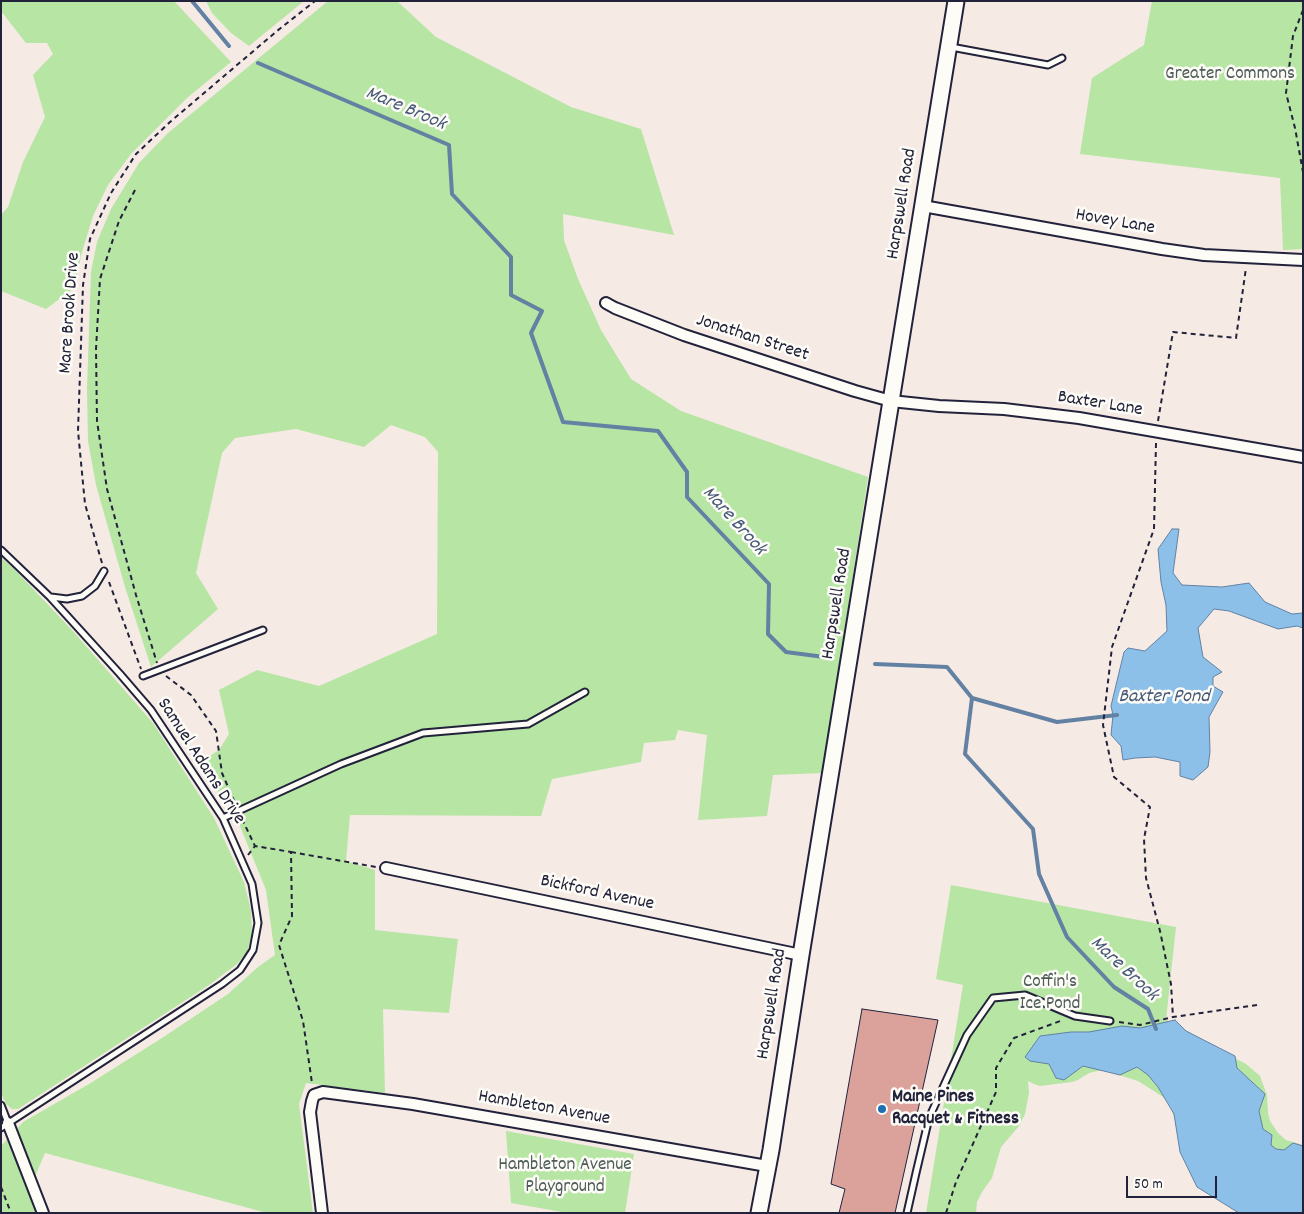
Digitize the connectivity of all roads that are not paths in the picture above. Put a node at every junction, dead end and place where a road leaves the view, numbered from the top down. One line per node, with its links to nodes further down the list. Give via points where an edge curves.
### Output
1 (956, 1): 2 (main road, Harpswell Road)
2 (948, 47): 3 (lane, via 1048,64); 4 (main road, Harpswell Road)
3 (1062, 58)
4 (923, 206): 5 (street, Hovey Lane, via 1204,255); 7 (main road, Harpswell Road)
5 (1303, 260)
6 (606, 303): 7 (street, Jonathan Street, via 701,341)
7 (891, 401): 8 (street, Baxter Lane, via 1079,418); 17 (main road, Harpswell Road)
8 (1303, 457)
9 (1, 550): 11 (lane, Samuel Adams Drive)
10 (104, 571): 11 (lane, via 95,586 82,596 67,599)
11 (50, 597): 15 (lane, Samuel Adams Drive, via 151,710)
12 (264, 630): 13 (lane)
13 (143, 676)
14 (585, 692): 15 (lane, via 528,724 423,733 341,764)
15 (223, 818): 20 (lane, Samuel Adams Drive, via 252,884 258,923 254,950 240,970)
16 (386, 868): 17 (street, Bickford Avenue)
17 (800, 955): 21 (main road, Harpswell Road)
18 (1110, 1020): 25 (lane, via 1075,1016 1025,995 993,998 967,1035 929,1118)
19 (1, 1105): 20 (lane)
20 (5, 1125): 23 (street)
21 (767, 1166): 22 (main road, Harpswell Road); 24 (street, Hambleton Avenue, via 413,1104 323,1092 314,1095 310,1112)
22 (762, 1212)
23 (43, 1213)
24 (322, 1213)
25 (908, 1213)

